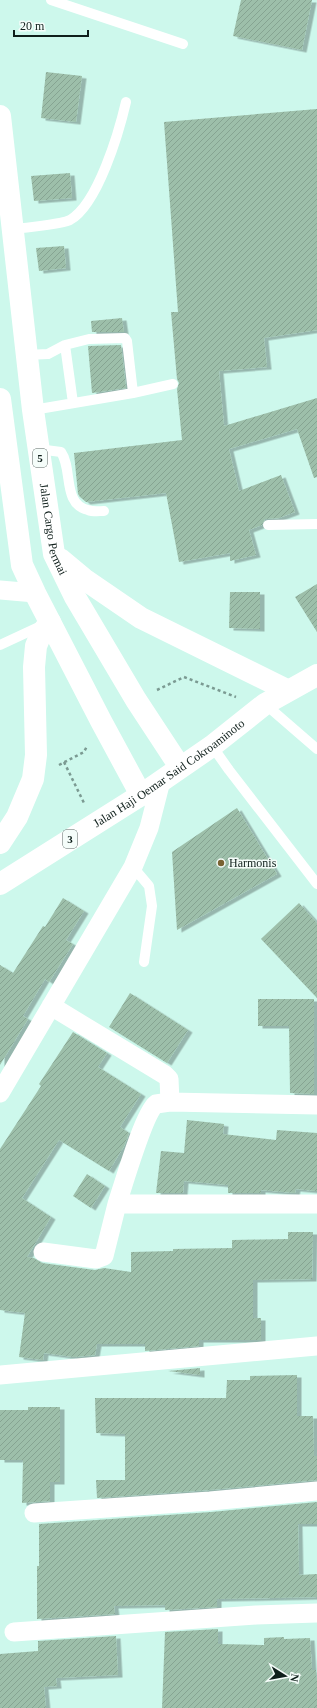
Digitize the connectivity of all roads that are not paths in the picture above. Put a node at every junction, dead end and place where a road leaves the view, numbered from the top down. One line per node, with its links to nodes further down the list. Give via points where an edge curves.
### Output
1 (51, 0): 2 (lane)
2 (77, 4): 3 (lane)
3 (183, 44)
4 (126, 102): 6 (lane, via 119,133 88,204 70,220)
5 (0, 116): 6 (highway, Jalan Cargo Permai / 5)
6 (12, 229): 8 (highway, Jalan Cargo Permai / 5)
7 (65, 345): 8 (lane, via 48,354); 10 (lane, via 89,339 125,338); 12 (lane)
8 (26, 355): 13 (highway, Jalan Cargo Permai / 5)
9 (173, 384): 10 (lane)
10 (133, 393): 12 (lane)
11 (0, 399): 20 (highway, via 22,565)
12 (73, 403): 13 (lane)
13 (32, 410): 14 (highway, Jalan Cargo Permai / 5)
14 (38, 449): 15 (lane, via 61,452 66,459 71,497 78,505 88,510); 18 (highway, Jalan Cargo Permai / 5)
15 (104, 511)
16 (317, 524): 17 (lane)
17 (268, 525)
18 (54, 554): 24 (highway, via 84,579 141,618); 28 (highway, Jalan Cargo Permai / 5, via 75,597 136,700)
19 (0, 590): 20 (street)
20 (35, 593): 21 (highway)
21 (50, 622): 22 (lane); 30 (highway); 31 (highway, via 36,646 36,755 32,779 17,817)
22 (0, 645)
23 (317, 674): 24 (highway, Jalan Haji Oemar Said Cokroaminoto / 3)
24 (288, 690): 25 (highway, Jalan Haji Oemar Said Cokroaminoto / 3)
25 (265, 704): 26 (highway, Jalan Haji Oemar Said Cokroaminoto / 3); 27 (lane)
26 (212, 746): 28 (highway, Jalan Haji Oemar Said Cokroaminoto / 3); 34 (lane)
27 (317, 749)
28 (180, 767): 29 (highway, Jalan Haji Oemar Said Cokroaminoto / 3)
29 (161, 781): 30 (highway, Jalan Haji Oemar Said Cokroaminoto / 3); 32 (street, via 149,828)
30 (141, 795): 33 (highway, Jalan Haji Oemar Said Cokroaminoto / 3)
31 (0, 843)
32 (133, 867): 35 (lane, via 149,886 152,906); 36 (street)
33 (0, 884)
34 (317, 884)
35 (144, 962)
36 (51, 1006): 37 (street); 38 (street, via 165,1075 169,1079)
37 (0, 1093)
38 (170, 1102): 39 (street); 40 (street, via 156,1104 149,1112)
39 (317, 1105)
40 (117, 1204): 41 (street); 42 (street, via 104,1256 96,1259)
41 (317, 1204)
42 (43, 1252)
43 (317, 1346): 44 (street)
44 (0, 1375)
45 (317, 1491): 46 (street)
46 (34, 1513)
47 (317, 1613): 48 (street)
48 (14, 1632)

